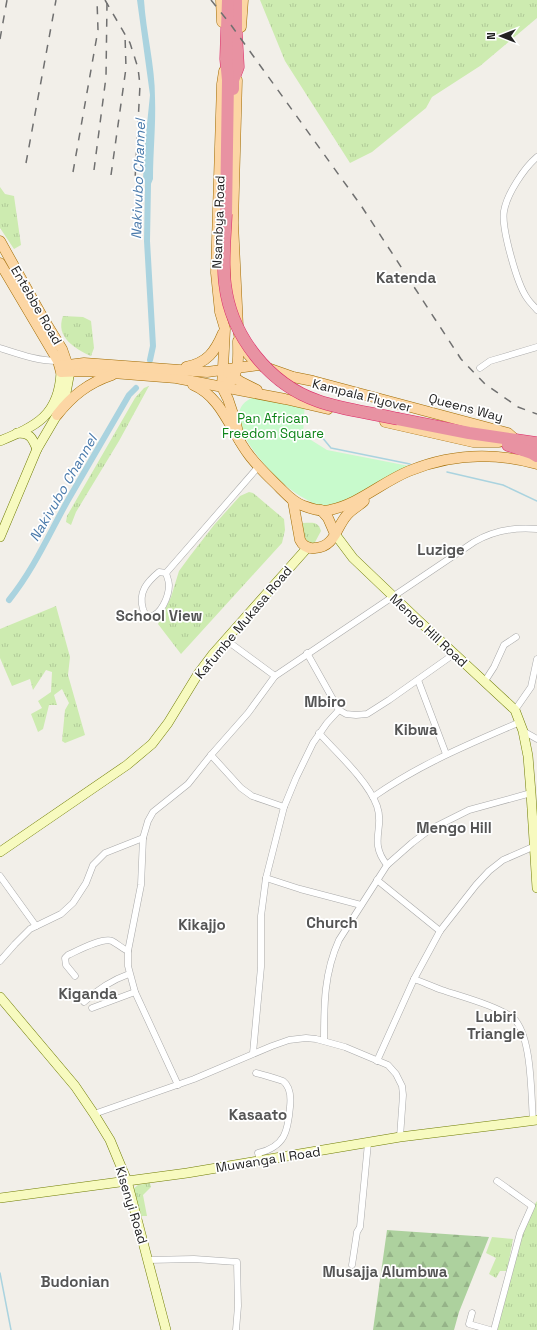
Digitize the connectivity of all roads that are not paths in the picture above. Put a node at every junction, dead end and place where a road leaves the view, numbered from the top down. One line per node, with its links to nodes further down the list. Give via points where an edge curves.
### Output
1 (221, 0): 5 (main road, Nsambya Road)
2 (228, 0): 5 (highway)
3 (236, 0): 6 (highway)
4 (243, 0): 6 (main road, Nsambya Road)
5 (226, 59): 7 (highway); 13 (main road, Nsambya Road, via 222,84 216,273 220,312)
6 (238, 67): 7 (highway, via 234,80); 14 (main road, Nsambya Road, via 233,223)
7 (228, 154): 31 (highway, Kampala Flyover, bridge, via 224,270 228,300 240,332 260,361 287,385 319,401)
8 (537, 157): 12 (street, via 526,168 507,199 503,212 507,242 515,268 527,298)
9 (0, 241): 10 (main road, Entebbe Road)
10 (9, 256): 11 (main road); 15 (main road, Entebbe Road)
11 (0, 263): 20 (main road, Entebbe Road)
12 (537, 310)
13 (225, 329): 23 (main road, Nsambya Road); 25 (main road, via 215,350 202,362)
14 (238, 329): 19 (main road, Nsambya Road, via 243,349); 21 (main road)
15 (59, 344): 18 (main road); 20 (main road, Entebbe Road)
16 (537, 347): 22 (street, via 490,361)
17 (0, 348): 20 (street)
18 (84, 363): 20 (main road); 25 (main road)
19 (259, 365): 21 (main road, Queens Way); 34 (main road, Queens Way, via 293,377 508,433)
20 (63, 367): 24 (main road); 29 (main road, via 66,393); 30 (main road, via 57,397 47,415 33,427)
21 (236, 368): 23 (main road, Queens Way); 26 (main road)
22 (480, 368)
23 (224, 369): 25 (main road, Queens Way); 26 (main road); 27 (main road, Nsambya Road)
24 (115, 374): 25 (main road); 29 (main road, via 94,381 82,389)
25 (174, 374): 27 (main road); 33 (main road, via 210,396)
26 (233, 378): 27 (main road); 28 (main road)
27 (222, 387): 28 (main road); 33 (main road)
28 (274, 397): 35 (main road, via 473,442)
29 (57, 415): 37 (main road)
30 (17, 433): 32 (main road); 37 (main road, via 30,436)
31 (469, 433): 34 (highway); 35 (highway)
32 (0, 441)
33 (240, 441): 40 (main road)
34 (517, 441): 36 (highway, Queens Way)
35 (499, 442): 38 (highway)
36 (537, 443)
37 (37, 449): 46 (main road)
38 (537, 456)
39 (537, 464): 41 (main road, via 504,457 456,458 408,471)
40 (259, 466): 42 (main road); 50 (street)
41 (379, 487): 43 (main road, via 344,506); 45 (main road, via 347,515)
42 (293, 501): 43 (main road, via 302,506); 47 (main road, via 300,540)
43 (321, 510): 45 (main road, via 328,518)
44 (537, 529): 51 (street, via 507,530 482,537)
45 (335, 534): 48 (main road, via 327,544); 49 (main road, Mengo Hill Road)
46 (0, 537)
47 (308, 547): 48 (main road); 53 (main road, Kafumbe Mukasa Road)
48 (319, 548): 49 (main road, via 333,546)
49 (345, 549): 51 (main road, Mengo Hill Road)
50 (166, 573): 50 (street, via 159,572 147,583 142,595 145,615 158,613 163,605 169,587)
51 (393, 597): 54 (street); 55 (main road, Mengo Hill Road)
52 (516, 637): 59 (street, via 504,645)
53 (226, 640): 57 (street); 72 (main road, Kafumbe Mukasa Road, via 198,674 152,744 128,765)
54 (307, 653): 57 (street); 60 (street)
55 (454, 654): 58 (street); 59 (main road, Mengo Hill Road)
56 (537, 659): 61 (street, via 531,687)
57 (275, 676): 66 (street, via 248,713)
58 (418, 680): 60 (street, via 367,714 346,714); 65 (street)
59 (485, 681): 61 (main road, Mengo Hill Road)
60 (339, 710): 63 (street)
61 (515, 710): 62 (main road, Mengo Hill Road)
62 (521, 727): 64 (street); 65 (street); 67 (main road, Mengo Hill Road, via 528,756)
63 (319, 734): 68 (street); 69 (street)
64 (537, 739)
65 (446, 754): 68 (street)
66 (211, 755): 69 (street, via 241,788 252,796); 70 (street, via 188,784 154,812 148,820)
67 (531, 793): 71 (main road, Mengo Hill Road); 73 (street, via 469,810 429,830)
68 (373, 797): 73 (street, via 379,817 378,847)
69 (284, 807): 75 (street)
70 (143, 838): 79 (street, via 105,853 93,865 86,883 73,903 61,914); 81 (street, via 141,885)
71 (535, 846): 77 (main road, Mengo Hill Road); 80 (street, via 503,860 489,870)
72 (0, 852)
73 (387, 865): 76 (street)
74 (0, 876): 79 (street)
75 (266, 878): 78 (street); 91 (street)
76 (377, 880): 78 (street); 80 (street)
77 (537, 888)
78 (361, 905): 90 (street, via 339,940 329,965)
79 (36, 926): 82 (street)
80 (440, 931): 85 (street)
81 (128, 951): 83 (street); 84 (street, via 112,941 105,940 68,955 65,958 66,965)
82 (0, 961)
83 (129, 974): 86 (street); 88 (street, via 104,986)
84 (75, 976)
85 (414, 978): 92 (street); 96 (street, via 484,1004 507,1014 515,1021 525,1044 529,1063)
86 (135, 992): 89 (street); 94 (street)
87 (0, 998): 95 (main road, Kisenyi Road, via 75,1086)
88 (84, 1002)
89 (92, 1008)
90 (324, 1040): 91 (street, via 289,1040); 92 (street)
91 (253, 1053): 94 (street)
92 (377, 1061): 97 (street, via 388,1065 402,1086)
93 (256, 1073): 99 (street, via 282,1081 291,1096 286,1132 276,1146 258,1153)
94 (178, 1085): 95 (street)
95 (94, 1114): 100 (main road, Kisenyi Road, via 116,1153)
96 (535, 1120): 97 (main road, Muwanga II Road)
97 (400, 1137): 98 (main road, Muwanga II Road)
98 (368, 1143): 99 (main road, Muwanga II Road); 104 (street, via 360,1227 356,1232)
99 (260, 1160): 100 (main road, Muwanga II Road)
100 (127, 1181): 102 (main road, Muwanga II Road); 103 (main road, Kisenyi Road)
101 (497, 1181): 109 (street, via 532,1206 520,1233)
102 (0, 1198)
103 (152, 1260): 106 (main road, Kisenyi Road); 107 (street, via 237,1262)
104 (352, 1265)
105 (472, 1313): 108 (street, via 469,1324)
106 (166, 1330)
107 (236, 1330)
108 (490, 1330)
109 (494, 1330)

